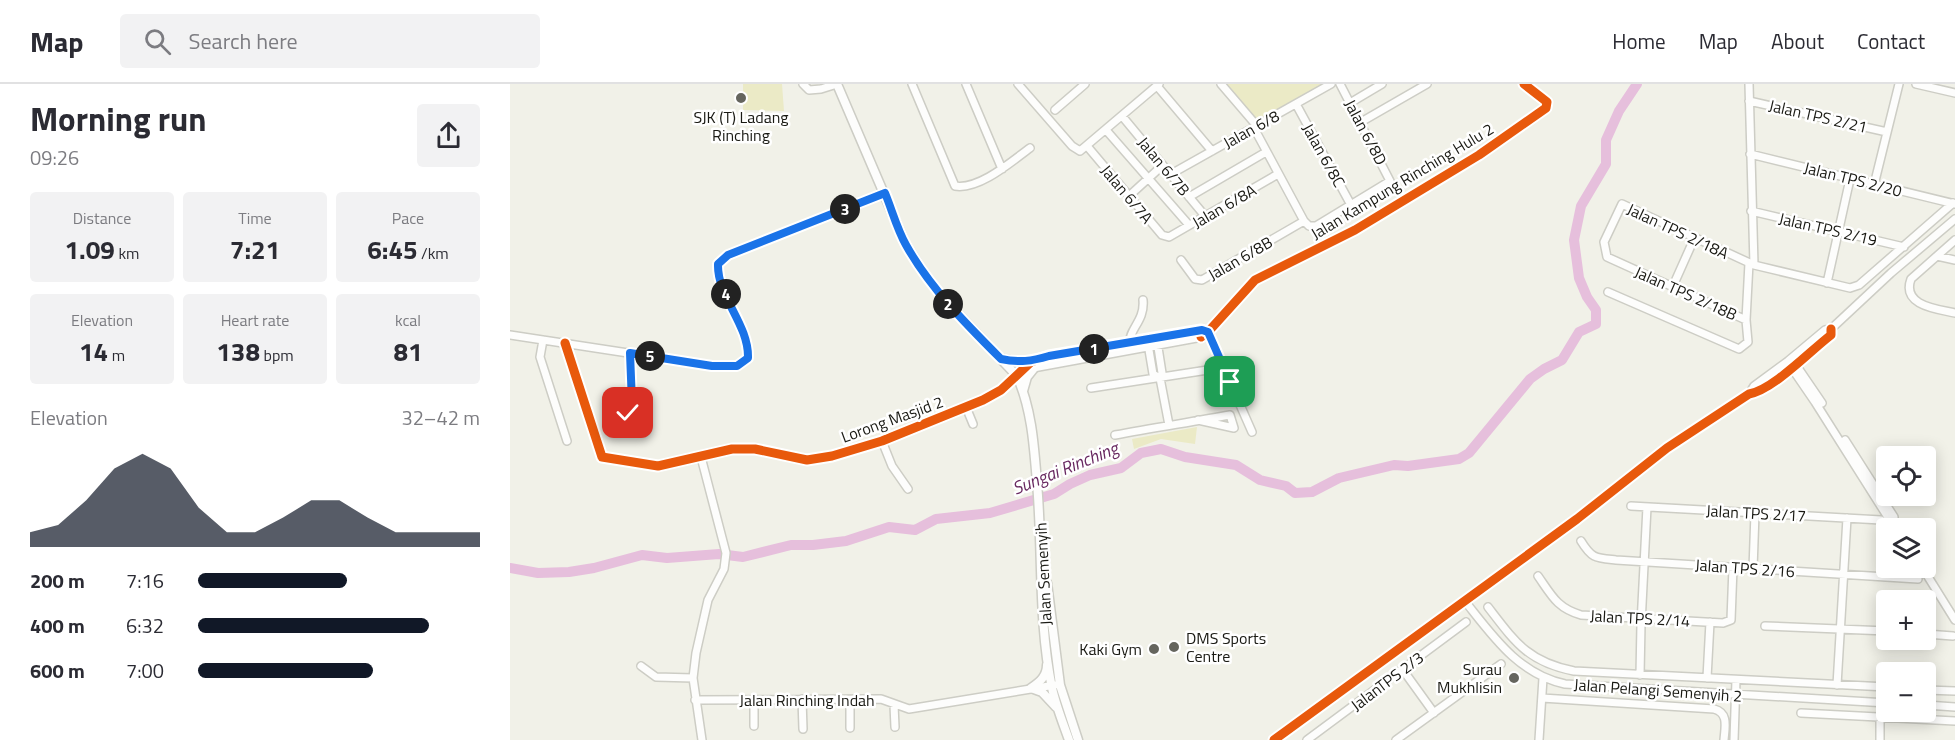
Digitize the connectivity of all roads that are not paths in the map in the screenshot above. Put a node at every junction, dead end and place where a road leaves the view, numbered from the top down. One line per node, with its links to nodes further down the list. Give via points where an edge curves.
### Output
1 (803, 84): 2 (street, via 809,90)
2 (837, 84): 41 (main road, Jalan Semenyih)
3 (912, 84): 35 (street, via 955,186 966,188)
4 (966, 84): 35 (street)
5 (1018, 84): 19 (street)
6 (1024, 84): 19 (street)
7 (1085, 84): 23 (street)
8 (1221, 84): 26 (street)
9 (1340, 84): 21 (street, Jalan 6/8D)
10 (1382, 84): 21 (street)
11 (1427, 84): 25 (street)
12 (1524, 84): 67 (street, Jalan Kampung Rinching Hulu 2, via 1544,97 1546,108 1479,155 1356,230 1255,280)
13 (1749, 84): 20 (street, Jalan TPS 2/18B)
14 (1899, 84): 28 (street)
15 (1916, 84): 18 (street)
16 (1158, 85): 24 (street); 31 (street)
17 (1328, 85): 22 (street, Jalan 6/8)
18 (1955, 93)
19 (1027, 94): 29 (street, via 1072,146 1080,151)
20 (1749, 101): 28 (street, Jalan TPS 2/21); 33 (street, Jalan TPS 2/18B)
21 (1350, 103): 25 (street, Jalan 6/8D)
22 (1296, 104): 26 (street, Jalan 6/8); 45 (street, Jalan 6/8C)
23 (1054, 110)
24 (1122, 116): 27 (street); 34 (street, Jalan 6/7B)
25 (1360, 122): 45 (street, Jalan 6/8D, via 1390,181)
26 (1255, 127): 31 (street, Jalan 6/8); 32 (street)
27 (1106, 130): 29 (street); 38 (street)
28 (1887, 132): 40 (street)
29 (1087, 146): 42 (street, Jalan 6/7A)
30 (1030, 148): 35 (street)
31 (1212, 151): 36 (street, Jalan 6/8)
32 (1266, 152): 37 (street); 43 (street)
33 (1750, 154): 39 (street, Jalan TPS 2/20); 46 (street, Jalan TPS 2/18B)
34 (1163, 165): 36 (street, Jalan 6/7B); 38 (street)
35 (1002, 169)
36 (1171, 174): 43 (street, Jalan 6/7B)
37 (1278, 174): 47 (street, Jalan 6/8A); 49 (street)
38 (1148, 178): 42 (street); 50 (street)
39 (1850, 178): 40 (street, Jalan TPS 2/20); 51 (street)
40 (1874, 185): 44 (street, Jalan TPS 2/20)
41 (885, 193): 74 (main road, Jalan Semenyih, via 905,243 920,267 941,296); 75 (street, via 728,255 718,264 718,276 749,345 748,358 737,366 712,366)
42 (1129, 196): 52 (street, Jalan 6/7A, via 1162,235)
43 (1189, 197): 47 (street, Jalan 6/7B)
44 (1954, 204): 55 (street, Jalan TPS 2/18A)
45 (1351, 205): 49 (street, via 1316,226)
46 (1751, 211): 51 (street, Jalan TPS 2/19); 60 (street, Jalan TPS 2/18B)
47 (1205, 216): 50 (street, Jalan 6/8A)
48 (1955, 219): 77 (street, via 1831,329 1831,335)
49 (1304, 221): 58 (street, Jalan 6/8B, via 1202,280 1195,279)
50 (1190, 225): 52 (street, Jalan 6/8A)
51 (1839, 231): 55 (street, Jalan TPS 2/19); 61 (street)
52 (1169, 237)
53 (1694, 239): 57 (street, Jalan TPS 2/18A, via 1622,204 1604,242); 60 (street, Jalan TPS 2/18A); 62 (street)
54 (1955, 240): 56 (street)
55 (1904, 247): 61 (street, Jalan TPS 2/18A, via 1859,285 1850,288)
56 (1937, 256): 59 (street); 65 (street, via 1911,279 1913,300)
57 (1607, 257): 62 (street, Jalan TPS 2/18B)
58 (1182, 260)
59 (1955, 260)
60 (1751, 264): 61 (street, Jalan TPS 2/18A); 66 (street, Jalan TPS 2/18B)
61 (1827, 283)
62 (1673, 286): 66 (street, Jalan TPS 2/18B)
63 (1608, 292): 66 (street, via 1738,349 1748,342)
64 (1143, 300): 71 (street, via 1144,310)
65 (1955, 313)
66 (1746, 320)
67 (1208, 332): 70 (street, via 1202,330); 90 (street)
68 (510, 335): 69 (street)
69 (543, 340): 72 (street); 92 (street, via 540,357)
70 (1157, 341): 73 (street); 81 (street)
71 (1130, 342): 73 (street); 78 (street, via 1049,356)
72 (565, 343): 75 (street); 94 (street, Lorong Masjid 2, via 602,457 658,466)
73 (1148, 343): 78 (street); 81 (street, via 1153,374)
74 (990, 348): 76 (main road, Jalan Semenyih); 80 (main road, Jalan Semenyih)
75 (630, 353): 86 (street, via 632,403)
76 (1001, 359): 78 (main road); 80 (main road, Jalan Semenyih)
77 (1791, 363): 100 (street); 111 (street, via 1759,392 1749,394 1667,448)
78 (1033, 364): 80 (street); 83 (main road)
79 (1214, 369): 81 (street)
80 (1015, 378): 83 (main road, Jalan Semenyih); 84 (main road, Jalan Semenyih); 85 (street, Lorong Masjid 2, via 1001,390)
81 (1160, 378): 82 (street); 89 (street)
82 (1091, 388)
83 (1023, 392): 84 (main road, Jalan Semenyih)
84 (1027, 405): 102 (main road, Jalan Semenyih)
85 (966, 407): 88 (street); 93 (street, Lorong Masjid 2)
86 (627, 416)
87 (1198, 420): 89 (street)
88 (973, 424)
89 (1169, 425): 91 (street)
90 (1252, 432)
91 (1115, 435)
92 (567, 441)
93 (882, 441): 94 (street, Lorong Masjid 2, via 807,460 755,449 732,449); 95 (street, via 892,466)
94 (702, 456): 127 (street, via 726,553 724,569 708,600)
95 (908, 489)
96 (1631, 506): 97 (street, Jalan TPS 2/17)
97 (1647, 507): 98 (street, Jalan TPS 2/17); 104 (street)
98 (1755, 513): 99 (street, Jalan TPS 2/17); 106 (street)
99 (1846, 518): 101 (street, Jalan TPS 2/17); 107 (street)
100 (1888, 518)
101 (1876, 520)
102 (1041, 538): 122 (main road, Jalan Semenyih); 131 (main road, Jalan Semenyih)
103 (1581, 541): 104 (street, Jalan TPS 2/16, via 1589,554 1597,558)
104 (1644, 562): 105 (street, Jalan TPS 2/16); 113 (street)
105 (1733, 567): 106 (street, Jalan TPS 2/16); 116 (street, Jalan TPS 2/14, via 1731,620)
106 (1753, 569): 107 (street, Jalan TPS 2/16)
107 (1843, 574): 110 (street, Jalan TPS 2/16); 118 (street)
108 (1538, 576): 113 (street, Jalan TPS 2/14, via 1555,602 1567,611)
109 (1929, 578): 114 (street)
110 (1918, 579)
111 (1464, 600): 128 (street, Jalan Pelangi Semenyih 2, via 1509,655); 163 (street)
112 (1488, 607): 126 (street, via 1513,640 1545,663 1574,671)
113 (1641, 618): 116 (street, Jalan TPS 2/14); 126 (street)
114 (1955, 620)
115 (1466, 622): 125 (street, JalanTPS 2/3)
116 (1710, 622): 129 (street)
117 (1765, 626): 118 (street)
118 (1840, 629): 119 (street); 132 (street)
119 (1876, 631)
120 (1936, 635): 121 (street)
121 (1953, 636)
122 (1047, 654): 131 (main road, Jalan Semenyih); 134 (main road, via 1047,671)
123 (1502, 664): 148 (street)
124 (641, 666): 127 (street, via 656,677)
125 (1403, 670): 148 (street); 158 (street, JalanTPS 2/3)
126 (1640, 675): 129 (street)
127 (693, 678): 141 (street)
128 (1544, 678): 137 (street, Jalan Pelangi Semenyih 2, via 1565,684); 138 (street)
129 (1707, 678): 130 (street)
130 (1736, 680): 132 (street); 137 (street)
131 (1056, 685): 134 (street, Jalan Rinching Indah); 147 (main road, Jalan Semenyih); 162 (main road, Jalan Semenyih)
132 (1837, 685): 133 (street)
133 (1876, 687)
134 (1031, 688): 144 (street, Jalan Rinching Indah, via 909,709); 147 (main road, via 1042,692)
135 (1936, 690): 136 (street)
136 (1955, 691)
137 (1736, 696): 143 (street, Jalan Pelangi Semenyih 2); 168 (street)
138 (1542, 698): 166 (street); 167 (street, via 1714,709 1725,716)
139 (754, 699): 140 (street, Jalan Rinching Indah); 141 (street, Jalan Rinching Indah); 154 (street)
140 (802, 699): 142 (street, Jalan Rinching Indah); 157 (street)
141 (695, 700): 160 (street)
142 (850, 700): 144 (street, Jalan Rinching Indah, via 881,699); 156 (street)
143 (1876, 703)
144 (894, 705): 155 (street)
145 (1936, 706): 146 (street)
146 (1955, 707)
147 (1058, 709): 161 (main road, Jalan Semenyih)
148 (1434, 713): 159 (street)
149 (1801, 713): 150 (street)
150 (1876, 718)
151 (1936, 720): 152 (street)
152 (1955, 721)
153 (1881, 722): 169 (street)
154 (754, 726)
155 (895, 727)
156 (850, 728)
157 (803, 729)
158 (1320, 730): 164 (street, JalanTPS 2/3); 165 (street)
159 (1402, 738)
160 (702, 740)
161 (1069, 740)
162 (1078, 740)
163 (1274, 740)
164 (1307, 740)
165 (1319, 740)
166 (1539, 740)
167 (1724, 740)
168 (1734, 740)
169 (1880, 740)

